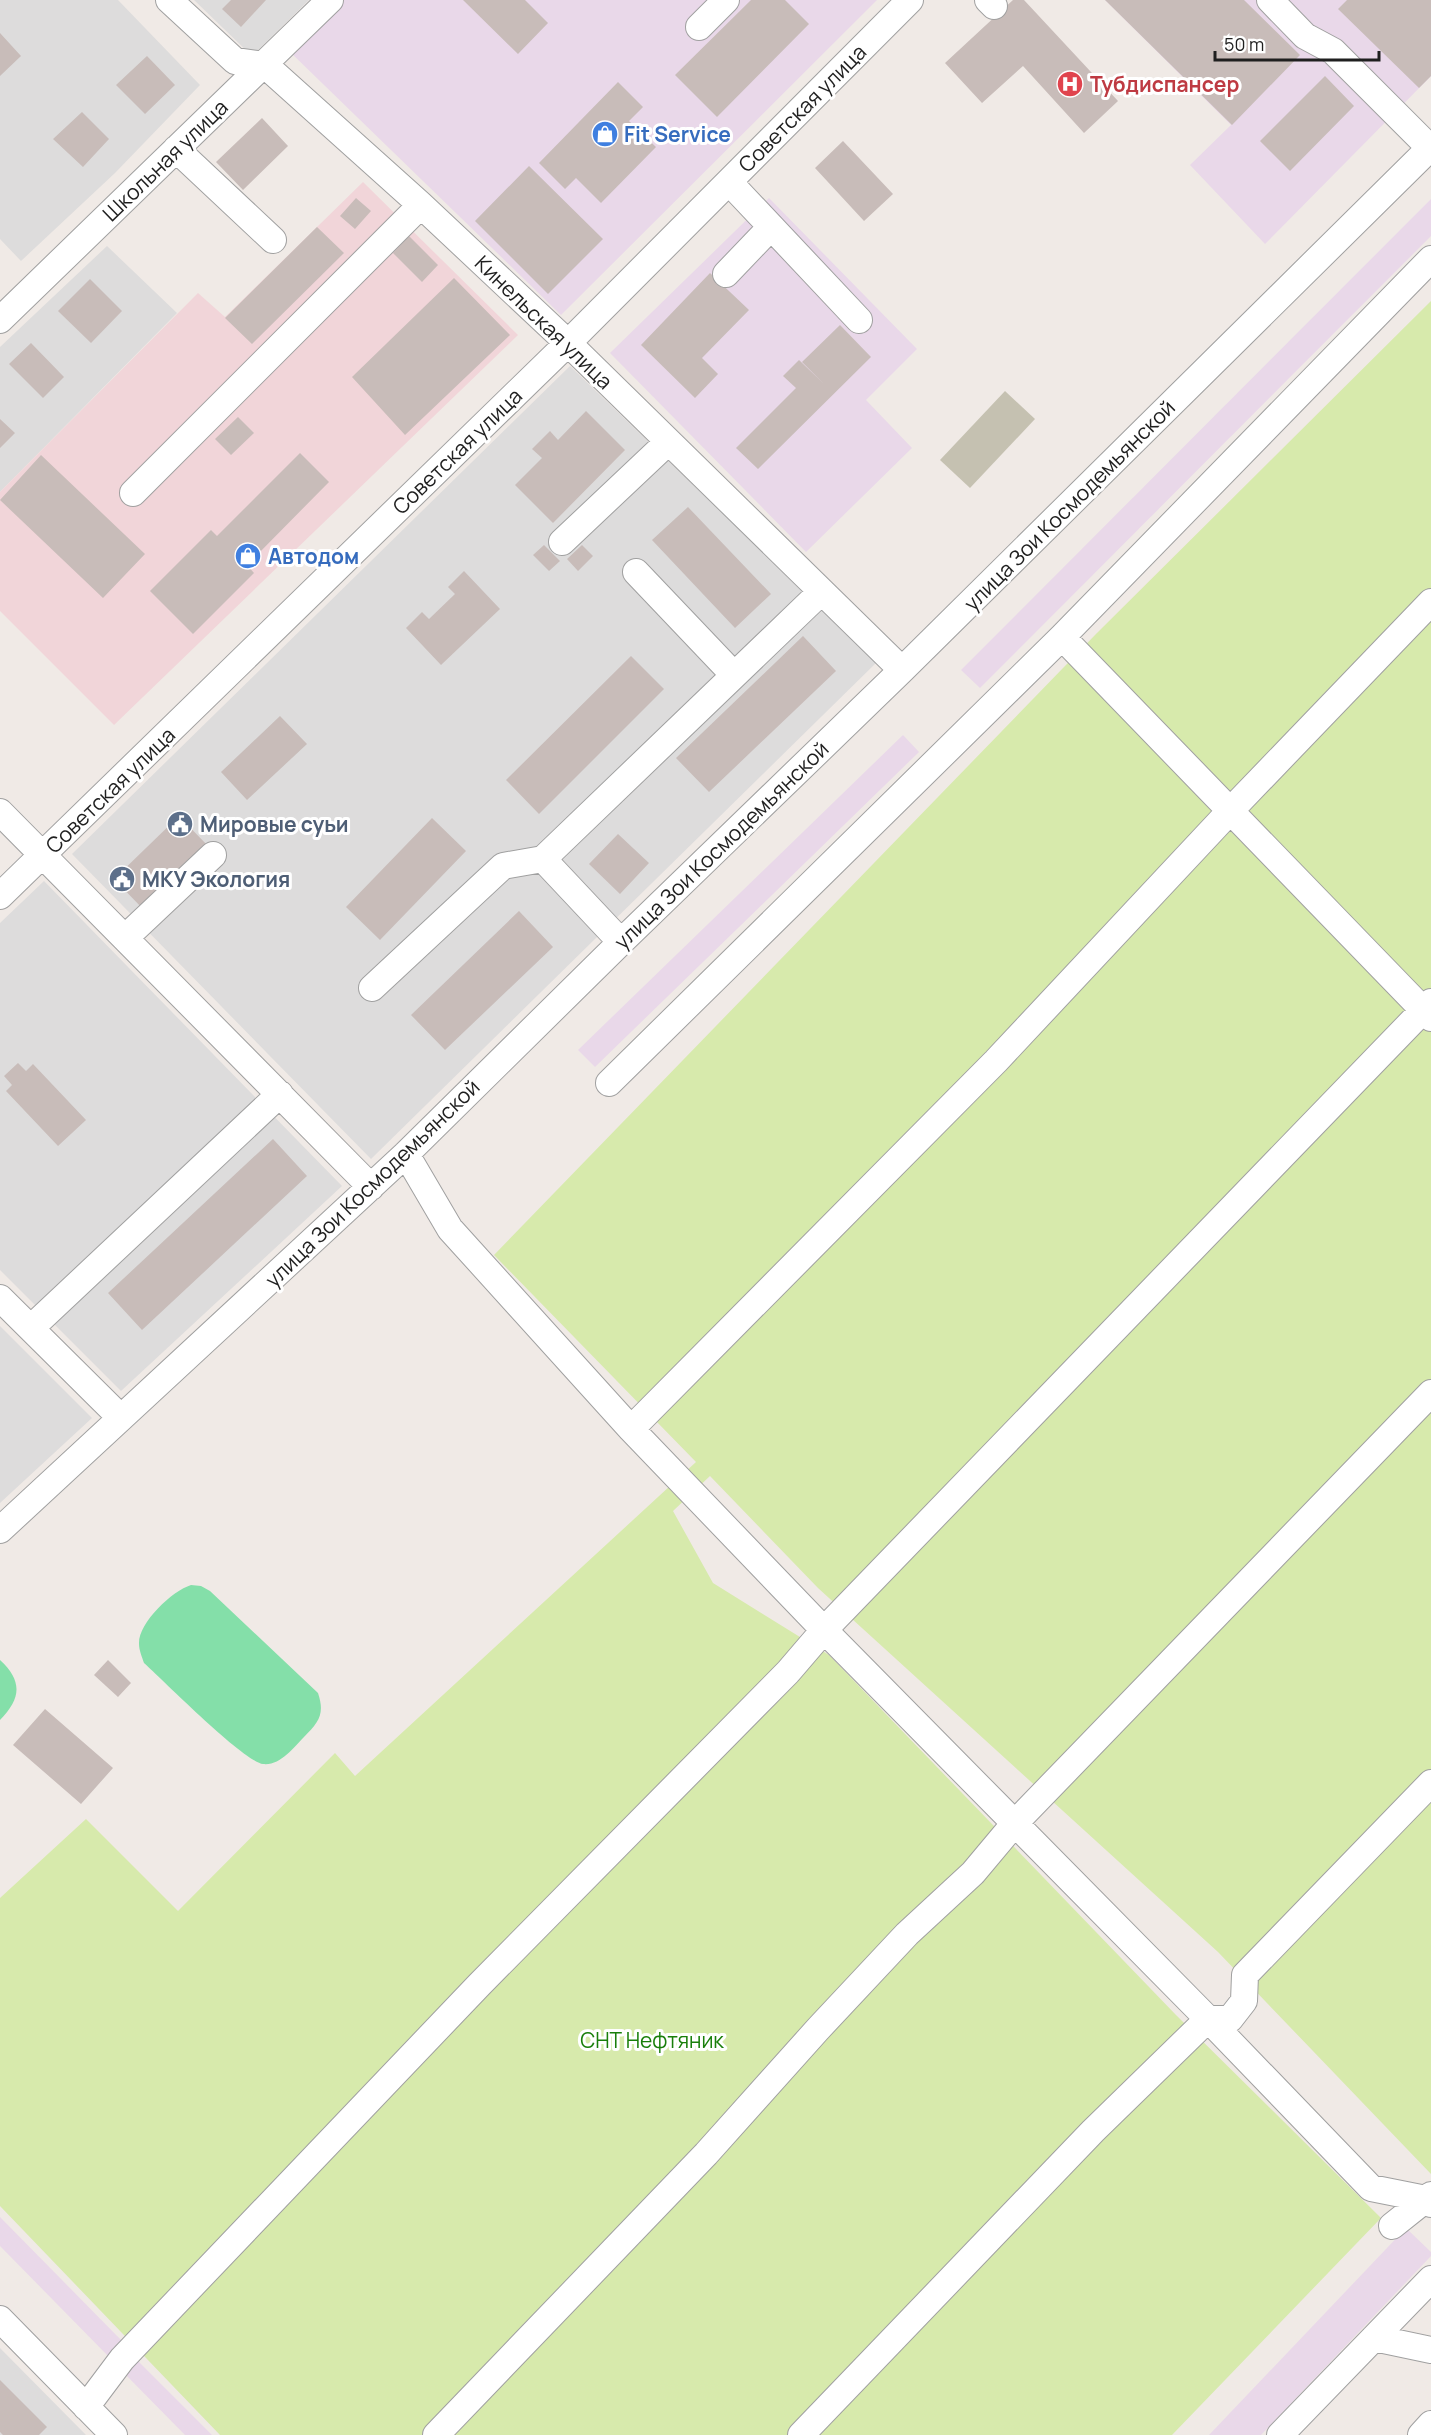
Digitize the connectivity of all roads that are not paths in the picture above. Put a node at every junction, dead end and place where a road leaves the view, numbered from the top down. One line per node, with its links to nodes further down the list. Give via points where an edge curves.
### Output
1 (169, 0): 7 (street, via 235,61)
2 (330, 0): 7 (street, Школьная улица)
3 (726, 0): 6 (street)
4 (910, 0): 10 (street, Советская улица)
5 (1270, 0): 8 (street, via 1305,36 1333,51)
6 (699, 27)
7 (265, 65): 9 (street, Школьная улица); 11 (street, Кинельская улица)
8 (1431, 148): 26 (street, улица Зои Космодемьянской)
9 (176, 149): 13 (street); 16 (street, Школьная улица)
10 (729, 182): 12 (street); 18 (street, Советская улица)
11 (421, 205): 18 (street, Кинельская улица); 20 (street)
12 (771, 227): 15 (street); 17 (street)
13 (273, 240)
14 (1431, 259): 25 (street)
15 (726, 274)
16 (0, 320)
17 (858, 320)
18 (568, 343): 19 (street, Кинельская улица); 30 (street, Советская улица)
19 (668, 442): 21 (street); 23 (street, Кинельская улица)
20 (133, 493)
21 (562, 542)
22 (636, 572): 27 (street)
23 (821, 592): 26 (street, Кинельская улица); 27 (street)
24 (1431, 602): 28 (street)
25 (1062, 638): 28 (street); 38 (street)
26 (902, 670): 35 (street, улица Зои Космодемьянской)
27 (734, 675): 32 (street)
28 (1231, 810): 37 (street); 46 (street, via 996,1061)
29 (0, 812): 30 (street)
30 (43, 854): 33 (street, Советская улица); 34 (street)
31 (213, 855): 34 (street)
32 (543, 859): 35 (street); 36 (street, via 503,866)
33 (0, 896)
34 (126, 937): 39 (street)
35 (621, 942): 40 (street, улица Зои Космодемьянской)
36 (372, 988)
37 (1428, 1010): 48 (street)
38 (609, 1083)
39 (280, 1094): 41 (street); 43 (street)
40 (406, 1154): 41 (street, улица Зои Космодемьянской); 46 (street, via 450,1229)
41 (371, 1186): 45 (street, улица Зои Космодемьянской)
42 (2, 1304): 43 (street)
43 (31, 1328): 45 (street)
44 (1431, 1393): 50 (street)
45 (121, 1418): 47 (street, улица Зои Космодемьянской)
46 (631, 1429): 48 (street)
47 (0, 1530)
48 (824, 1630): 50 (street); 58 (street, via 788,1672 479,1985 130,2350)
49 (1431, 1783): 51 (street, via 1245,1975 1244,2001 1230,2019)
50 (1014, 1824): 51 (street); 61 (street, via 973,1873 907,1934 706,2154)
51 (1208, 2019): 52 (street, via 1371,2188); 62 (street, via 1094,2131)
52 (1429, 2199): 53 (street)
53 (1392, 2226)
54 (1431, 2279): 56 (street)
55 (0, 2319): 58 (street)
56 (1374, 2338): 57 (street); 63 (street)
57 (1431, 2350)
58 (87, 2407): 60 (street)
59 (1431, 2424): 64 (street)
60 (114, 2435)
61 (436, 2435)
62 (801, 2435)
63 (1280, 2435)
64 (1421, 2435)

